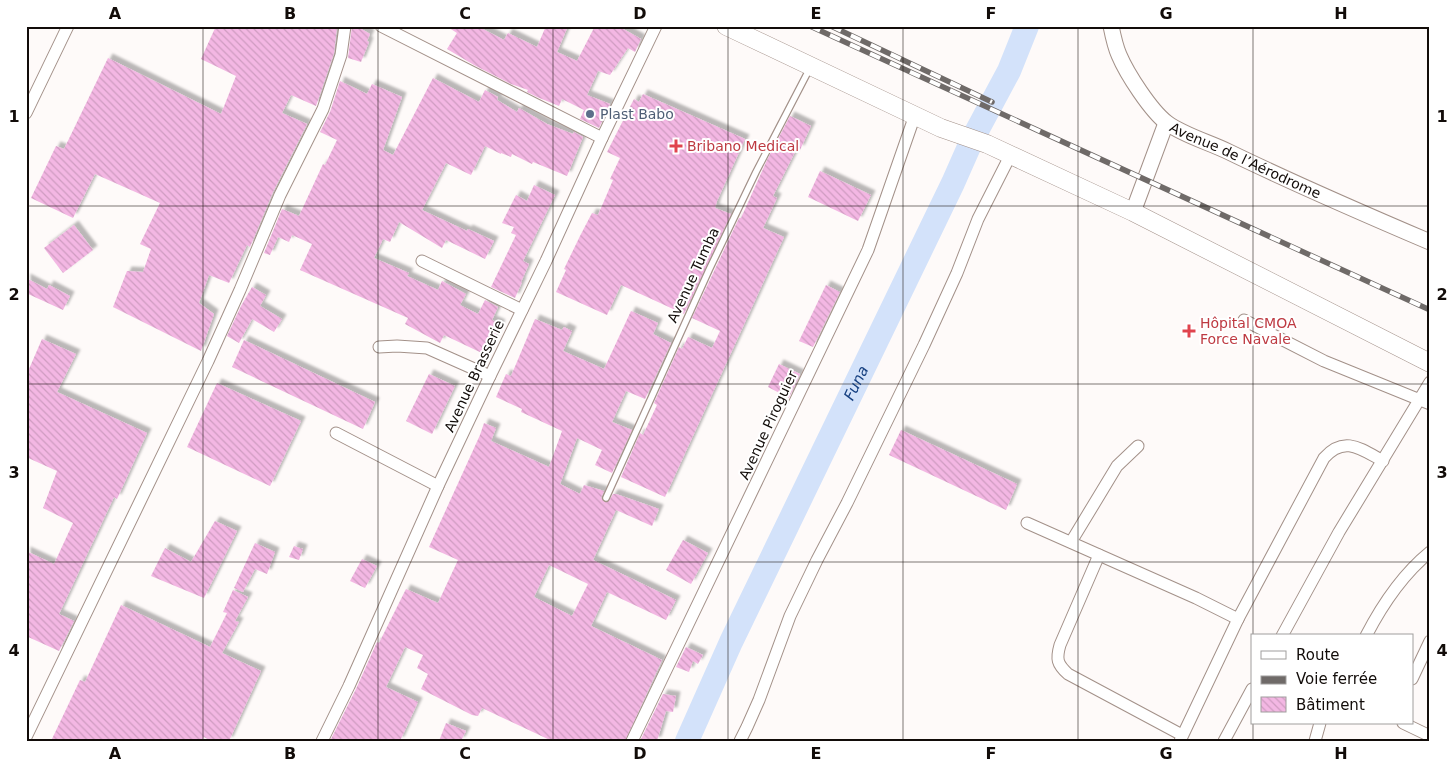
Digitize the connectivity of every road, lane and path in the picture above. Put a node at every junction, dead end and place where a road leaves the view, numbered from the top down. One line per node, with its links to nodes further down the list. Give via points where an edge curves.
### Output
1 (68, 26): 8 (street)
2 (346, 26): 41 (street, via 341,55 323,109 280,195 208,361)
3 (381, 26): 11 (street)
4 (656, 26): 11 (street, Avenue Brasserie)
5 (726, 26): 7 (main road)
6 (1111, 26): 10 (main road, Avenue de l’Aérodrome, via 1119,56 1131,78)
7 (811, 66): 9 (main road); 27 (lane, Avenue Tumba, via 709,270)
8 (26, 113)
9 (915, 115): 12 (main road); 44 (street, Avenue Piroguier, via 868,250)
10 (1166, 123): 13 (main road); 14 (main road, Avenue de l’Aérodrome)
11 (602, 138): 16 (street, Avenue Brasserie)
12 (1010, 156): 13 (main road); 45 (street, via 978,219 924,346 790,616)
13 (1133, 212): 19 (main road)
14 (1430, 242)
15 (422, 261): 16 (street)
16 (522, 310): 20 (street, Avenue Brasserie)
17 (1244, 320): 22 (street, via 1324,361)
18 (379, 347): 20 (street, via 427,348)
19 (1430, 363)
20 (490, 376): 26 (street, Avenue Brasserie)
21 (1430, 382): 22 (street)
22 (1425, 401): 25 (street)
23 (336, 433): 26 (street)
24 (1138, 446): 29 (street, via 1117,466)
25 (1383, 460): 32 (street, via 1348,445 1328,452); 33 (street)
26 (438, 486): 43 (street, Avenue Brasserie)
27 (606, 498)
28 (1027, 523): 29 (street)
29 (1071, 542): 31 (street)
30 (1430, 552): 34 (street, via 1418,561 1394,591)
31 (1099, 555): 32 (street); 42 (street, via 1060,645 1057,654 1061,668)
32 (1238, 619): 42 (street)
33 (1283, 634)
34 (1367, 634)
35 (1430, 641): 36 (street)
36 (1414, 675)
37 (1251, 691): 46 (street)
38 (1320, 724): 47 (street)
39 (1405, 724): 40 (street)
40 (1430, 736)
41 (26, 737)
42 (1181, 738)
43 (322, 741)
44 (632, 741)
45 (740, 741)
46 (1224, 741)
47 (1316, 741)

